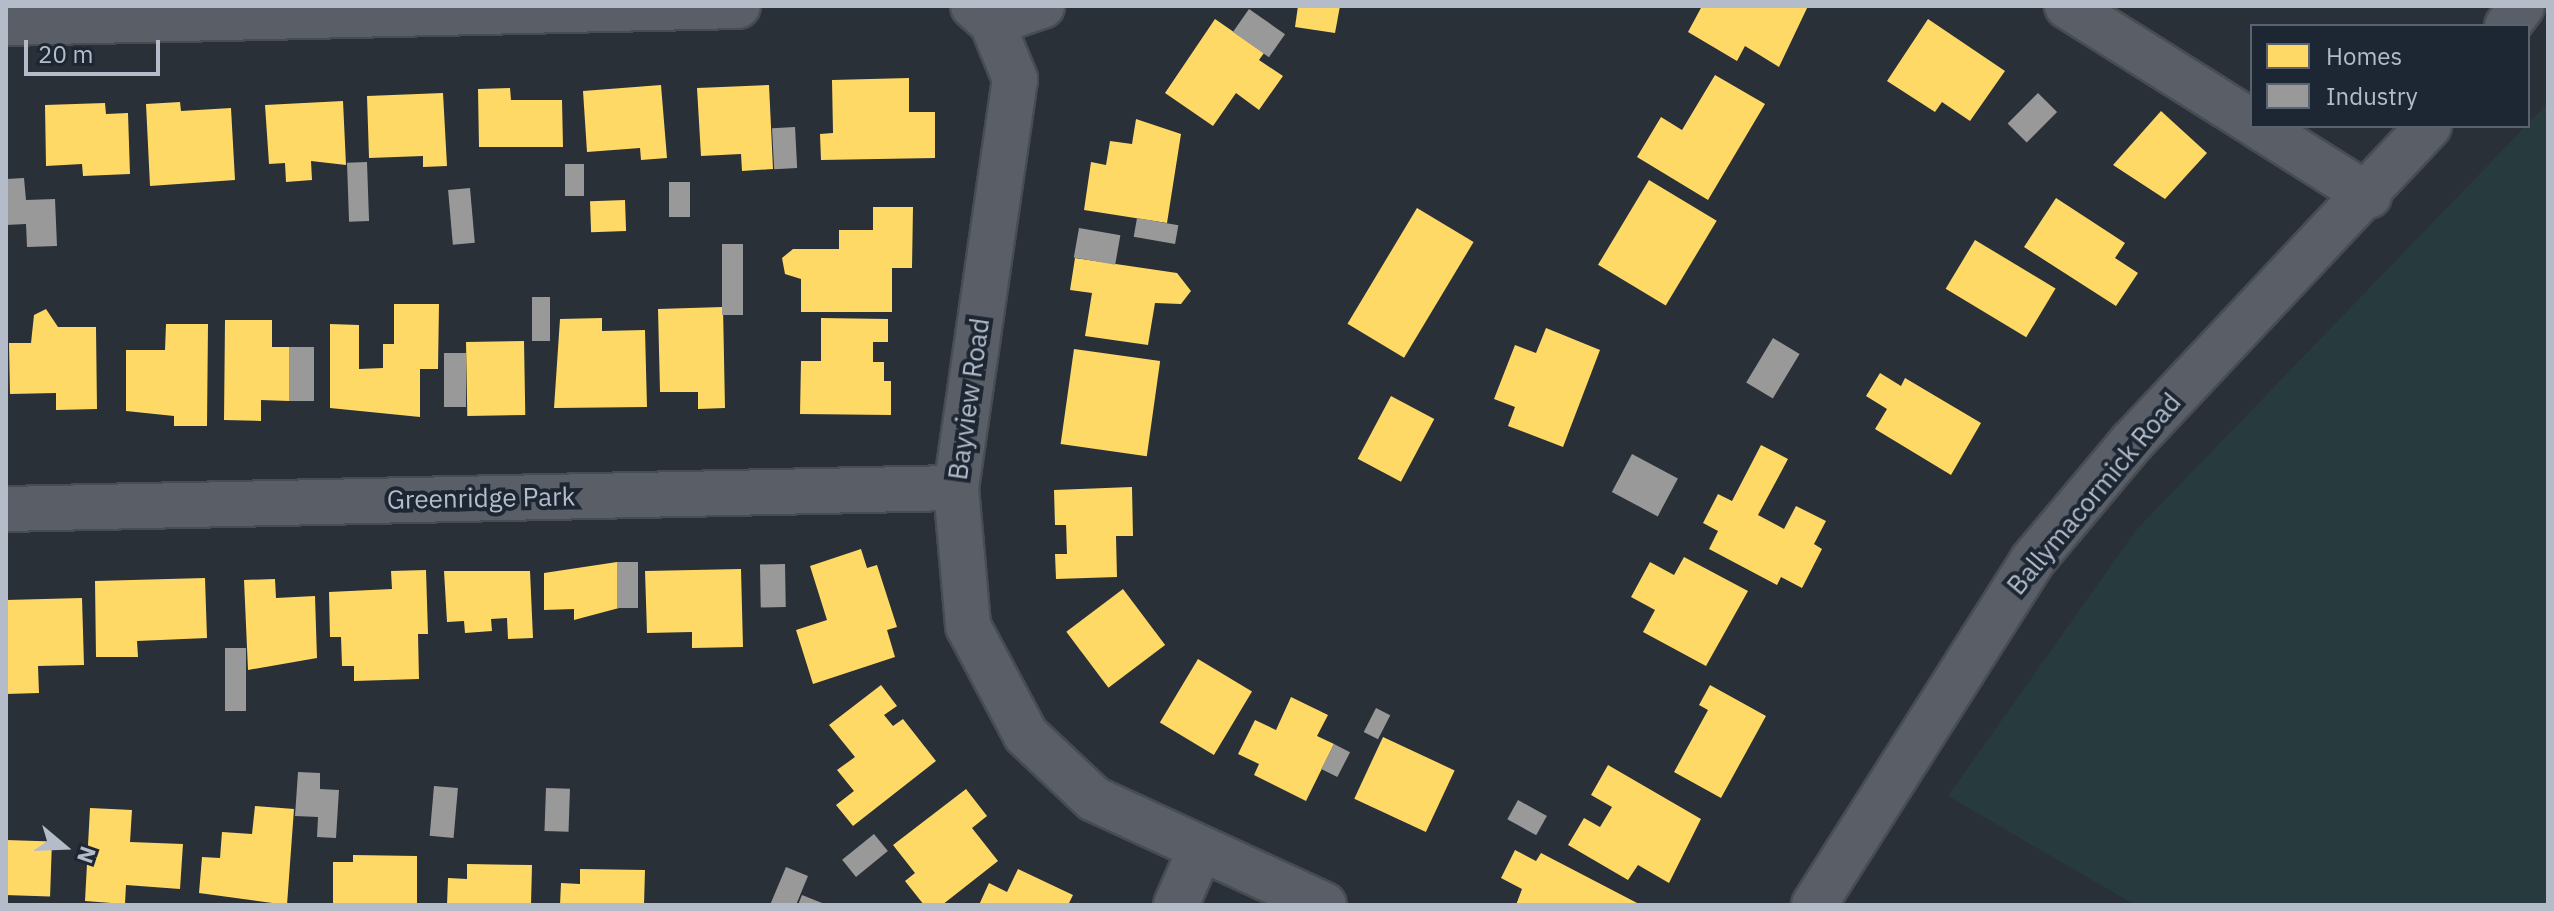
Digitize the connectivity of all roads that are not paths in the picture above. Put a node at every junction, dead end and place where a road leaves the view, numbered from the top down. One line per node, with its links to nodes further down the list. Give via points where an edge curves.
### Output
1 (738, 6): 5 (street)
2 (1042, 6): 6 (street)
3 (2067, 6): 9 (street)
4 (2522, 6): 8 (street)
5 (296, 11): 7 (street)
6 (983, 14): 13 (street, Bayview Road, via 1015,79)
7 (6, 23)
8 (2508, 24)
9 (2250, 121)
10 (2261, 128): 12 (street)
11 (2427, 128): 12 (street, Ballymacormick Road)
12 (2369, 196): 18 (street, Ballymacormick Road, via 2171,400 2032,561)
13 (956, 488): 14 (street, Greenridge Park); 15 (street, Bayview Road, via 968,626 1026,735 1094,799)
14 (6, 509)
15 (1200, 850): 16 (street); 17 (street, Bayview Road)
16 (1176, 905)
17 (1324, 905)
18 (1814, 905)

